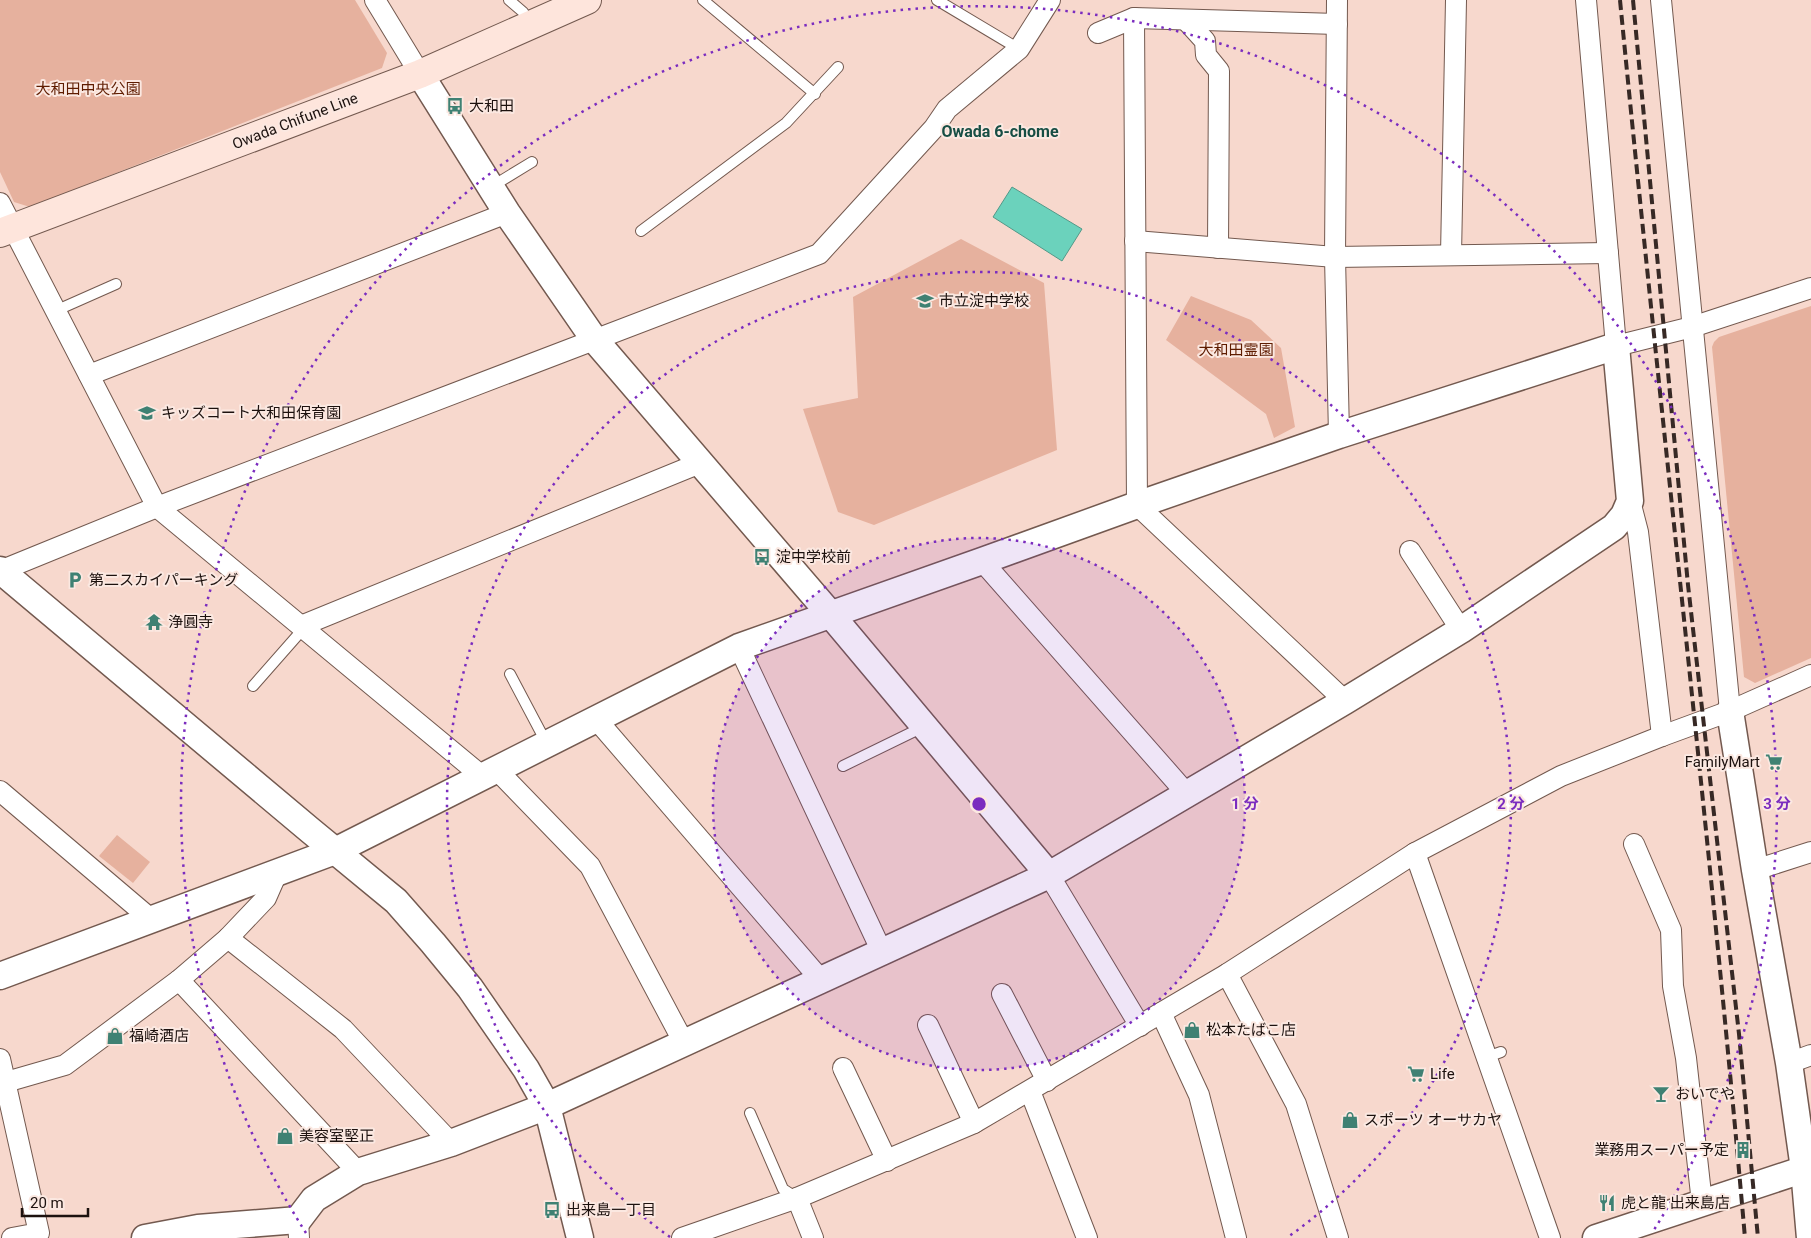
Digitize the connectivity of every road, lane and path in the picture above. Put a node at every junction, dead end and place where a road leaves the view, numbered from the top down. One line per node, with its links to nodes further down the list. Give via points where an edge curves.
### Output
1 (375, 0): 18 (street)
2 (509, 0): 14 (lane, via 523,12)
3 (587, 0): 14 (main road, Owada Chifune Line)
4 (703, 0): 19 (lane)
5 (937, 0): 16 (lane)
6 (1050, 0): 16 (street)
7 (1337, 0): 13 (street)
8 (1456, 0): 29 (street)
9 (1586, 0): 28 (street)
10 (1661, 0): 34 (street)
11 (1134, 18): 12 (street); 15 (street); 26 (street)
12 (1186, 20): 13 (street); 27 (street, via 1205,41 1206,55 1219,71)
13 (1337, 24): 30 (street)
14 (531, 25): 18 (main road, Owada Chifune Line)
15 (1098, 33)
16 (1019, 49): 35 (street, via 947,109 934,128 819,254)
17 (838, 67): 19 (lane)
18 (420, 74): 21 (street); 24 (main road, Owada Chifune Line)
19 (815, 94): 25 (lane, via 786,123)
20 (532, 162): 21 (lane)
21 (491, 187): 23 (street)
22 (0, 203): 24 (street)
23 (507, 213): 35 (street); 37 (street)
24 (6, 231): 33 (street)
25 (642, 231)
26 (1135, 241): 27 (street); 41 (street)
27 (1218, 248): 30 (street)
28 (1608, 253): 29 (street); 36 (street)
29 (1451, 255): 30 (street)
30 (1335, 257): 38 (street)
31 (116, 284): 33 (lane)
32 (1811, 288): 34 (street)
33 (56, 311): 37 (street)
34 (1692, 327): 36 (street); 54 (street)
35 (594, 340): 39 (street); 42 (street)
36 (1616, 346): 38 (street); 40 (street)
37 (89, 375): 42 (street)
38 (1339, 435): 41 (street)
39 (700, 463): 46 (street); 47 (street)
40 (1630, 501): 48 (street, via 1614,526); 57 (street, via 1638,532)
41 (1137, 505): 44 (street); 53 (street)
42 (157, 507): 45 (street); 47 (street)
43 (1410, 551): 48 (street)
44 (982, 561): 46 (street); 62 (street)
45 (0, 570): 64 (street)
46 (831, 615): 49 (street); 56 (street)
47 (303, 627): 52 (lane); 60 (street)
48 (1461, 630): 53 (street)
49 (739, 647): 55 (street); 72 (street)
50 (510, 674): 58 (lane)
51 (1811, 675): 54 (street)
52 (253, 686)
53 (1345, 701): 62 (street)
54 (1730, 711): 57 (street); 67 (street)
55 (596, 719): 58 (street); 76 (street)
56 (924, 727): 59 (lane); 69 (street)
57 (1662, 736): 66 (street, via 1561,776)
58 (547, 744): 60 (street)
59 (843, 766)
60 (490, 773): 64 (street); 81 (street, via 590,866)
61 (0, 791): 70 (street)
62 (1187, 794): 69 (street)
63 (1634, 844): 96 (street, via 1671,930 1673,986 1686,1058)
64 (335, 851): 68 (street); 88 (street, via 396,901 433,942 470,988)
65 (1811, 852): 67 (street)
66 (1415, 853): 73 (street); 106 (street, via 1495,1062)
67 (1755, 870): 83 (street)
68 (277, 873): 70 (street); 71 (street, via 266,898)
69 (1049, 875): 72 (street); 80 (street)
70 (152, 920): 74 (street)
71 (228, 938): 75 (street); 91 (street, via 343,1029)
72 (882, 952): 76 (street)
73 (1226, 974): 78 (street); 105 (street, via 1296,1104)
74 (0, 976)
75 (179, 980): 86 (street, via 65,1065); 94 (street)
76 (821, 980): 81 (street)
77 (1002, 994): 85 (street)
78 (1161, 1013): 80 (street); 104 (street, via 1199,1095)
79 (928, 1025): 90 (street)
80 (1140, 1026): 85 (street)
81 (684, 1043): 88 (street)
82 (0, 1059): 86 (street)
83 (1800, 1059): 93 (street)
84 (843, 1068): 92 (street)
85 (1047, 1081): 87 (street)
86 (6, 1082): 98 (street, via 38,1233)
87 (1030, 1091): 90 (street); 103 (street)
88 (548, 1106): 91 (street); 100 (street)
89 (750, 1113): 95 (lane, via 783,1189)
90 (974, 1123): 92 (street)
91 (451, 1143): 94 (street)
92 (887, 1161): 95 (street)
93 (1808, 1168): 96 (street); 108 (street)
94 (358, 1172): 97 (street, via 314,1199)
95 (797, 1198): 101 (street); 102 (street)
96 (1702, 1203): 107 (street)
97 (298, 1229): 99 (street, via 198,1228)
98 (12, 1238)
99 (144, 1238)
100 (580, 1238)
101 (682, 1238)
102 (812, 1238)
103 (1087, 1238)
104 (1236, 1238)
105 (1338, 1238)
106 (1550, 1238)
107 (1596, 1238)
108 (1810, 1238)

